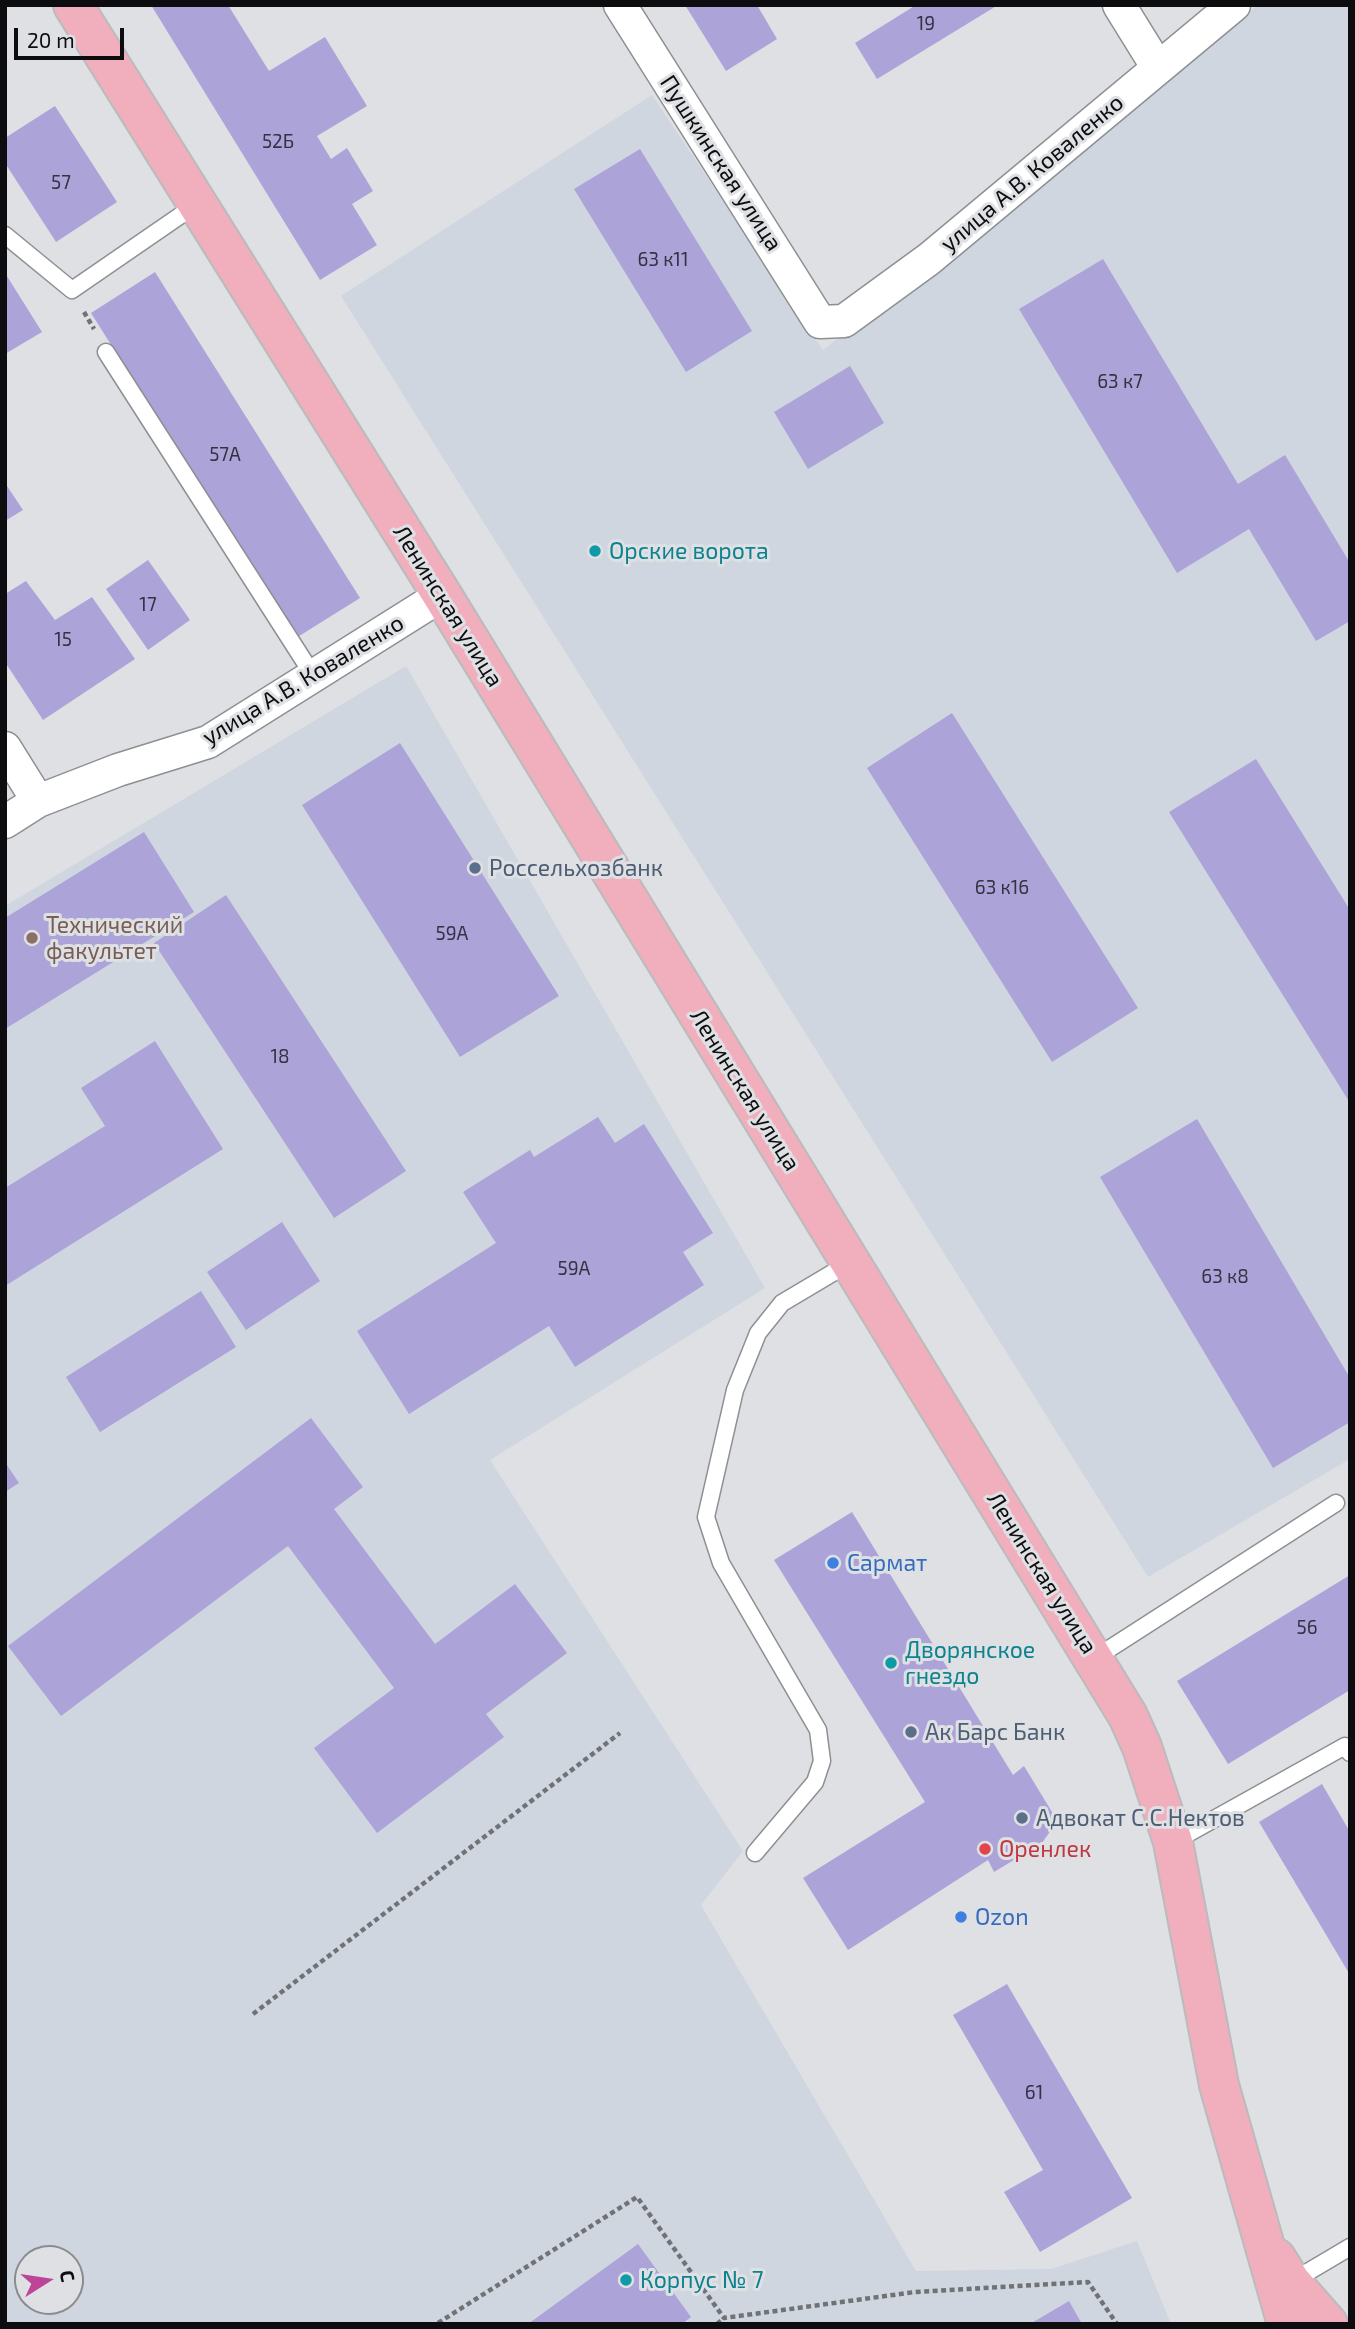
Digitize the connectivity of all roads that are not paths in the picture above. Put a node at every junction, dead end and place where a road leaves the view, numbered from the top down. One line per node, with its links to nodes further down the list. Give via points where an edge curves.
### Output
1 (74, 5): 6 (main road, Ленинская улица)
2 (620, 5): 8 (street, Пушкинская улица)
3 (1119, 5): 5 (street)
4 (1234, 5): 5 (street, улица А.В. Коваленко)
5 (1158, 68): 8 (street, улица А.В. Коваленко, via 929,259 844,321)
6 (199, 202): 7 (lane, via 72,290); 10 (main road, Ленинская улица)
7 (5, 235)
8 (820, 321)
9 (107, 352): 11 (lane)
10 (442, 595): 11 (street, улица А.В. Коваленко); 15 (main road, Ленинская улица)
11 (313, 675): 13 (street, улица А.В. Коваленко, via 208,742 118,770)
12 (5, 748): 13 (street)
13 (38, 802): 14 (street, улица А.В. Коваленко)
14 (5, 821)
15 (851, 1262): 17 (main road, Ленинская улица); 20 (lane, via 782,1303 758,1333 735,1390 706,1517 721,1563 818,1731 822,1761 815,1782)
16 (1336, 1503): 17 (lane)
17 (1095, 1658): 19 (main road, Ленинская улица, via 1142,1747)
18 (1350, 1753): 19 (lane, via 1346,1746)
19 (1173, 1842): 21 (main road, Ленинская улица, via 1219,2085)
20 (755, 1853)
21 (1264, 2238): 23 (main road, Ленинская улица); 24 (main road, Ленинская улица)
22 (1350, 2247): 23 (lane)
23 (1291, 2282): 25 (main road, Ленинская улица)
24 (1287, 2324)
25 (1328, 2324)

